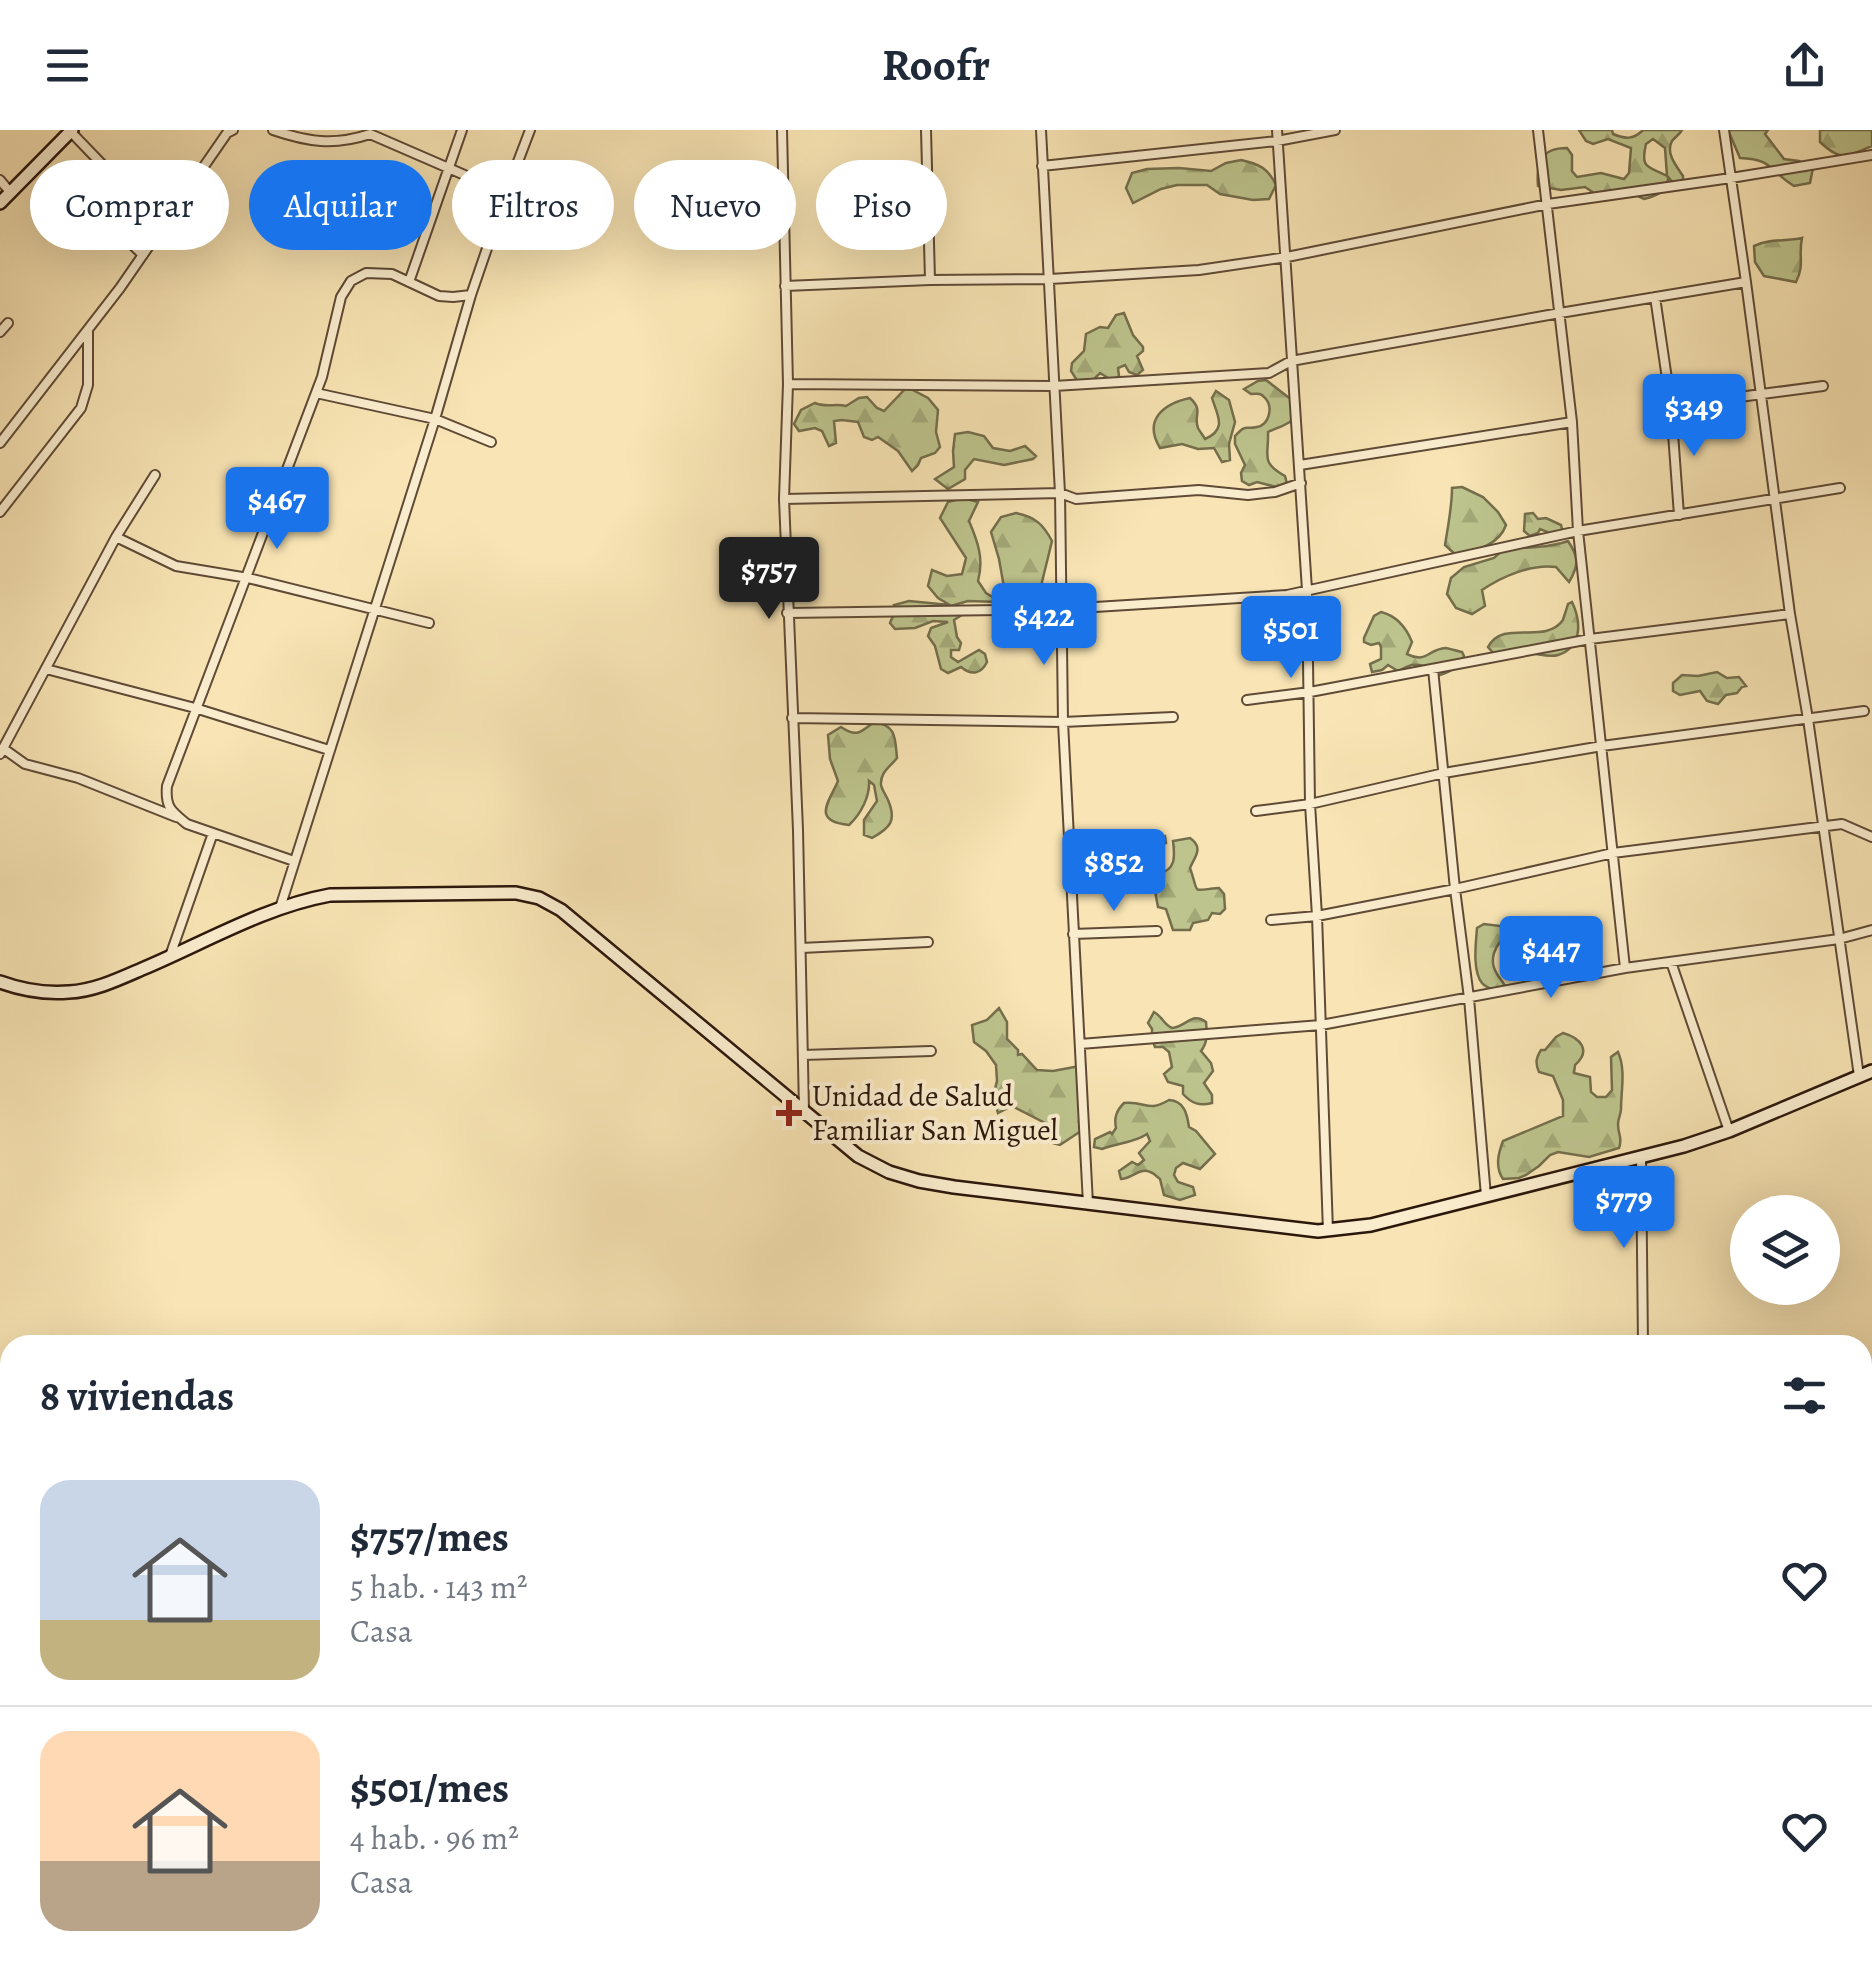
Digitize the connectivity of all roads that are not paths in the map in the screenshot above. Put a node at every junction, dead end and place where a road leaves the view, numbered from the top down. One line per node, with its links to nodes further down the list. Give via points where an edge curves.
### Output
1 (233, 130): 26 (street)
2 (273, 130): 13 (street, via 332,142)
3 (462, 130): 18 (street)
4 (530, 130): 16 (street)
5 (782, 130): 32 (street)
6 (926, 130): 28 (street)
7 (1041, 130): 17 (street)
8 (1277, 130): 14 (street)
9 (1335, 130): 14 (street)
10 (1538, 130): 24 (street)
11 (1724, 130): 20 (street)
12 (72, 131): 22 (main road); 26 (street, via 122,185 119,232)
13 (372, 132): 18 (street)
14 (1278, 141): 17 (street); 27 (street)
15 (1872, 155): 20 (street)
16 (519, 160)
17 (1042, 166): 29 (street)
18 (448, 169): 19 (street); 30 (street)
19 (452, 171)
20 (1731, 178): 24 (street); 31 (street)
21 (0, 180): 22 (street)
22 (10, 192): 23 (main road)
23 (0, 203)
24 (1548, 204): 27 (street); 35 (street)
25 (486, 250): 33 (street)
26 (144, 255): 37 (street)
27 (1287, 257): 29 (street); 39 (street)
28 (930, 280): 29 (street); 32 (street)
29 (1050, 280): 41 (street)
30 (409, 282): 33 (street, via 439,296); 44 (street, via 366,273 351,280)
31 (1746, 282): 34 (street); 43 (street)
32 (786, 286): 40 (street)
33 (471, 295): 46 (street)
34 (1656, 297): 35 (street); 45 (street)
35 (1560, 312): 39 (street); 47 (street)
36 (8, 323): 38 (street)
37 (88, 331): 49 (street); 57 (street, via 82,408)
38 (0, 332)
39 (1291, 362): 41 (street, via 1269,373); 50 (street)
40 (788, 384): 41 (street); 55 (street)
41 (1054, 386): 54 (street)
42 (1822, 386): 43 (street)
43 (1761, 392): 45 (street); 56 (street)
44 (316, 393): 46 (street); 61 (street)
45 (1672, 406): 58 (street)
46 (435, 419): 48 (street); 64 (street)
47 (1572, 422): 50 (street); 59 (street)
48 (491, 442)
49 (0, 443)
50 (1300, 466): 52 (street)
51 (154, 475): 60 (street)
52 (1301, 483): 54 (street, via 1248,495 1199,490 1076,499); 62 (street)
53 (1840, 488): 56 (street)
54 (1060, 493): 55 (street); 63 (street)
55 (784, 499): 65 (street)
56 (1776, 499): 58 (street); 66 (street)
57 (0, 512)
58 (1679, 515): 59 (street)
59 (1578, 530): 62 (street); 68 (street)
60 (116, 537): 61 (street, via 176,566); 70 (street)
61 (248, 578): 64 (street); 73 (street)
62 (1307, 590): 63 (street); 71 (street)
63 (1063, 609): 65 (street); 78 (street)
64 (373, 610): 67 (street); 80 (street)
65 (787, 613): 76 (street)
66 (1790, 614): 68 (street); 77 (street)
67 (429, 623)
68 (1590, 638): 69 (street); 79 (street)
69 (1433, 669): 71 (street); 82 (street)
70 (46, 670): 73 (street); 81 (street)
71 (1310, 692): 72 (street); 83 (street)
72 (1246, 700)
73 (195, 708): 80 (street); 85 (street, via 167,786 166,801)
74 (1864, 712): 77 (street)
75 (1173, 717): 78 (street)
76 (792, 718): 78 (street); 100 (street)
77 (1808, 718): 79 (street); 86 (street)
78 (1063, 722): 97 (street)
79 (1602, 746): 82 (street); 89 (street)
80 (330, 750): 90 (street)
81 (2, 751): 85 (street)
82 (1444, 773): 83 (street); 91 (street)
83 (1310, 804): 84 (street); 93 (street)
84 (1256, 812)
85 (180, 819): 87 (street)
86 (1823, 826): 88 (street, via 1842,824); 89 (street); 98 (street)
87 (213, 833): 90 (street); 101 (street)
88 (1872, 837)
89 (1613, 852): 91 (street); 103 (street)
90 (294, 862): 92 (street)
91 (1455, 889): 93 (street); 105 (street)
92 (280, 908): 101 (main road); 111 (main road, via 330,895 516,892 539,898)
93 (1317, 916): 94 (street); 106 (street)
94 (1271, 920)
95 (1872, 930): 98 (street)
96 (1157, 931): 97 (street)
97 (1073, 934): 107 (street)
98 (1839, 938): 102 (street); 110 (street)
99 (928, 942): 100 (street)
100 (800, 948): 109 (street)
101 (170, 957): 104 (main road, via 72,992)
102 (1671, 962): 103 (street); 112 (street)
103 (1625, 968): 105 (street)
104 (0, 982)
105 (1469, 998): 106 (street); 114 (street)
106 (1321, 1025): 107 (street); 116 (street)
107 (1080, 1044): 115 (street)
108 (931, 1051): 109 (street)
109 (803, 1054): 111 (street)
110 (1866, 1074): 112 (main road)
111 (804, 1112): 115 (main road, via 888,1172 954,1188)
112 (1729, 1131): 113 (main road)
113 (1642, 1157): 114 (main road); 117 (street)
114 (1486, 1196): 116 (main road)
115 (1088, 1204): 116 (main road)
116 (1328, 1231)
117 (1643, 1335)

